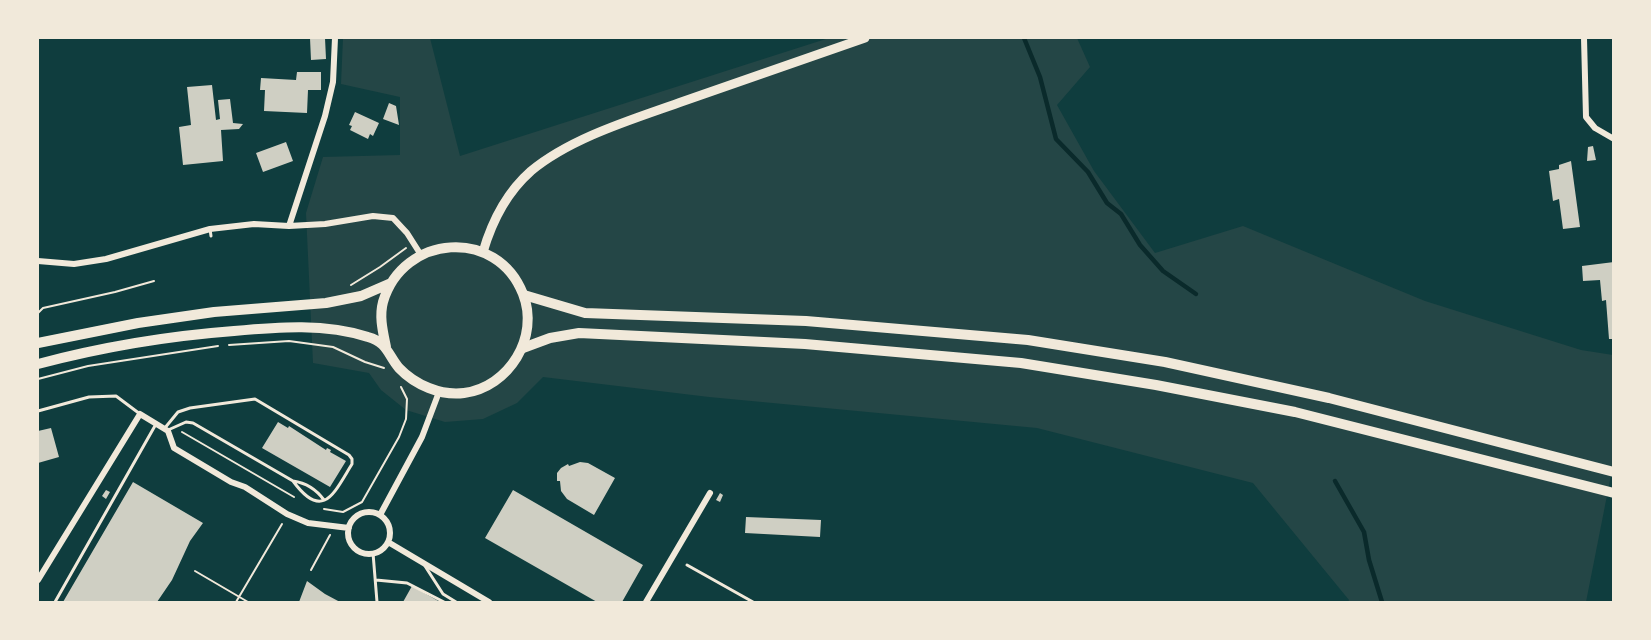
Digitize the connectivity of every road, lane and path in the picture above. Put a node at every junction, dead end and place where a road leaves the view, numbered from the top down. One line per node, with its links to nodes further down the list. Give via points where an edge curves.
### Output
1 (335, 38): 5 (street, via 333,82 325,116)
2 (866, 38): 6 (main road, via 565,147 531,172 510,195 491,224)
3 (1584, 38): 4 (street, via 1586,117 1595,128)
4 (1614, 139)
5 (289, 226): 7 (street, via 373,216 393,218); 8 (street, via 254,224 74,264)
6 (483, 252): 7 (main road, via 463,247 441,248); 11 (main road, via 500,262)
7 (421, 255): 10 (main road, via 404,267)
8 (38, 261)
9 (154, 281): 12 (path, via 43,308)
10 (391, 284): 13 (main road, via 362,296 326,303 138,322); 14 (main road, via 383,304 381,326)
11 (524, 295): 15 (main road, via 528,312); 22 (main road, via 585,313 817,322 1028,340 1165,362 1329,398)
12 (38, 313)
13 (38, 343)
14 (386, 347): 16 (main road, via 372,338 339,328 279,327 149,340); 17 (main road, via 398,367 417,383)
15 (523, 348): 17 (main road, via 509,370 489,385 464,393); 25 (main road, via 579,333 805,344 1021,363 1295,412)
16 (38, 364)
17 (439, 392): 29 (street, via 422,437)
18 (38, 411): 19 (lane, via 89,397 116,396)
19 (140, 414): 20 (street); 38 (street)
20 (156, 424): 21 (street); 41 (lane)
21 (165, 430): 23 (lane, via 194,423); 26 (lane, via 184,410 259,400 352,459 332,497); 28 (street, via 174,448)
22 (1614, 472)
23 (293, 482): 26 (lane, via 309,485); 26 (lane, via 315,502)
24 (710, 493): 48 (street)
25 (1614, 493)
26 (324, 500)
27 (343, 512): 30 (path)
28 (287, 514): 30 (street, via 308,523); 40 (path)
29 (380, 515): 31 (street, via 361,513); 32 (street, via 390,530)
30 (336, 526): 31 (street); 36 (path)
31 (349, 528): 33 (street, via 349,539 356,549)
32 (388, 542): 33 (street); 34 (street)
33 (373, 553): 39 (lane)
34 (424, 564): 46 (lane, via 443,594); 47 (street)
35 (687, 565): 49 (lane)
36 (311, 570)
37 (195, 572): 40 (path)
38 (38, 580)
39 (376, 580): 44 (lane); 45 (lane, via 407,583)
40 (239, 597): 42 (path); 43 (path)
41 (55, 603)
42 (236, 603)
43 (248, 603)
44 (377, 603)
45 (444, 603)
46 (456, 603)
47 (489, 603)
48 (646, 603)
49 (753, 603)

